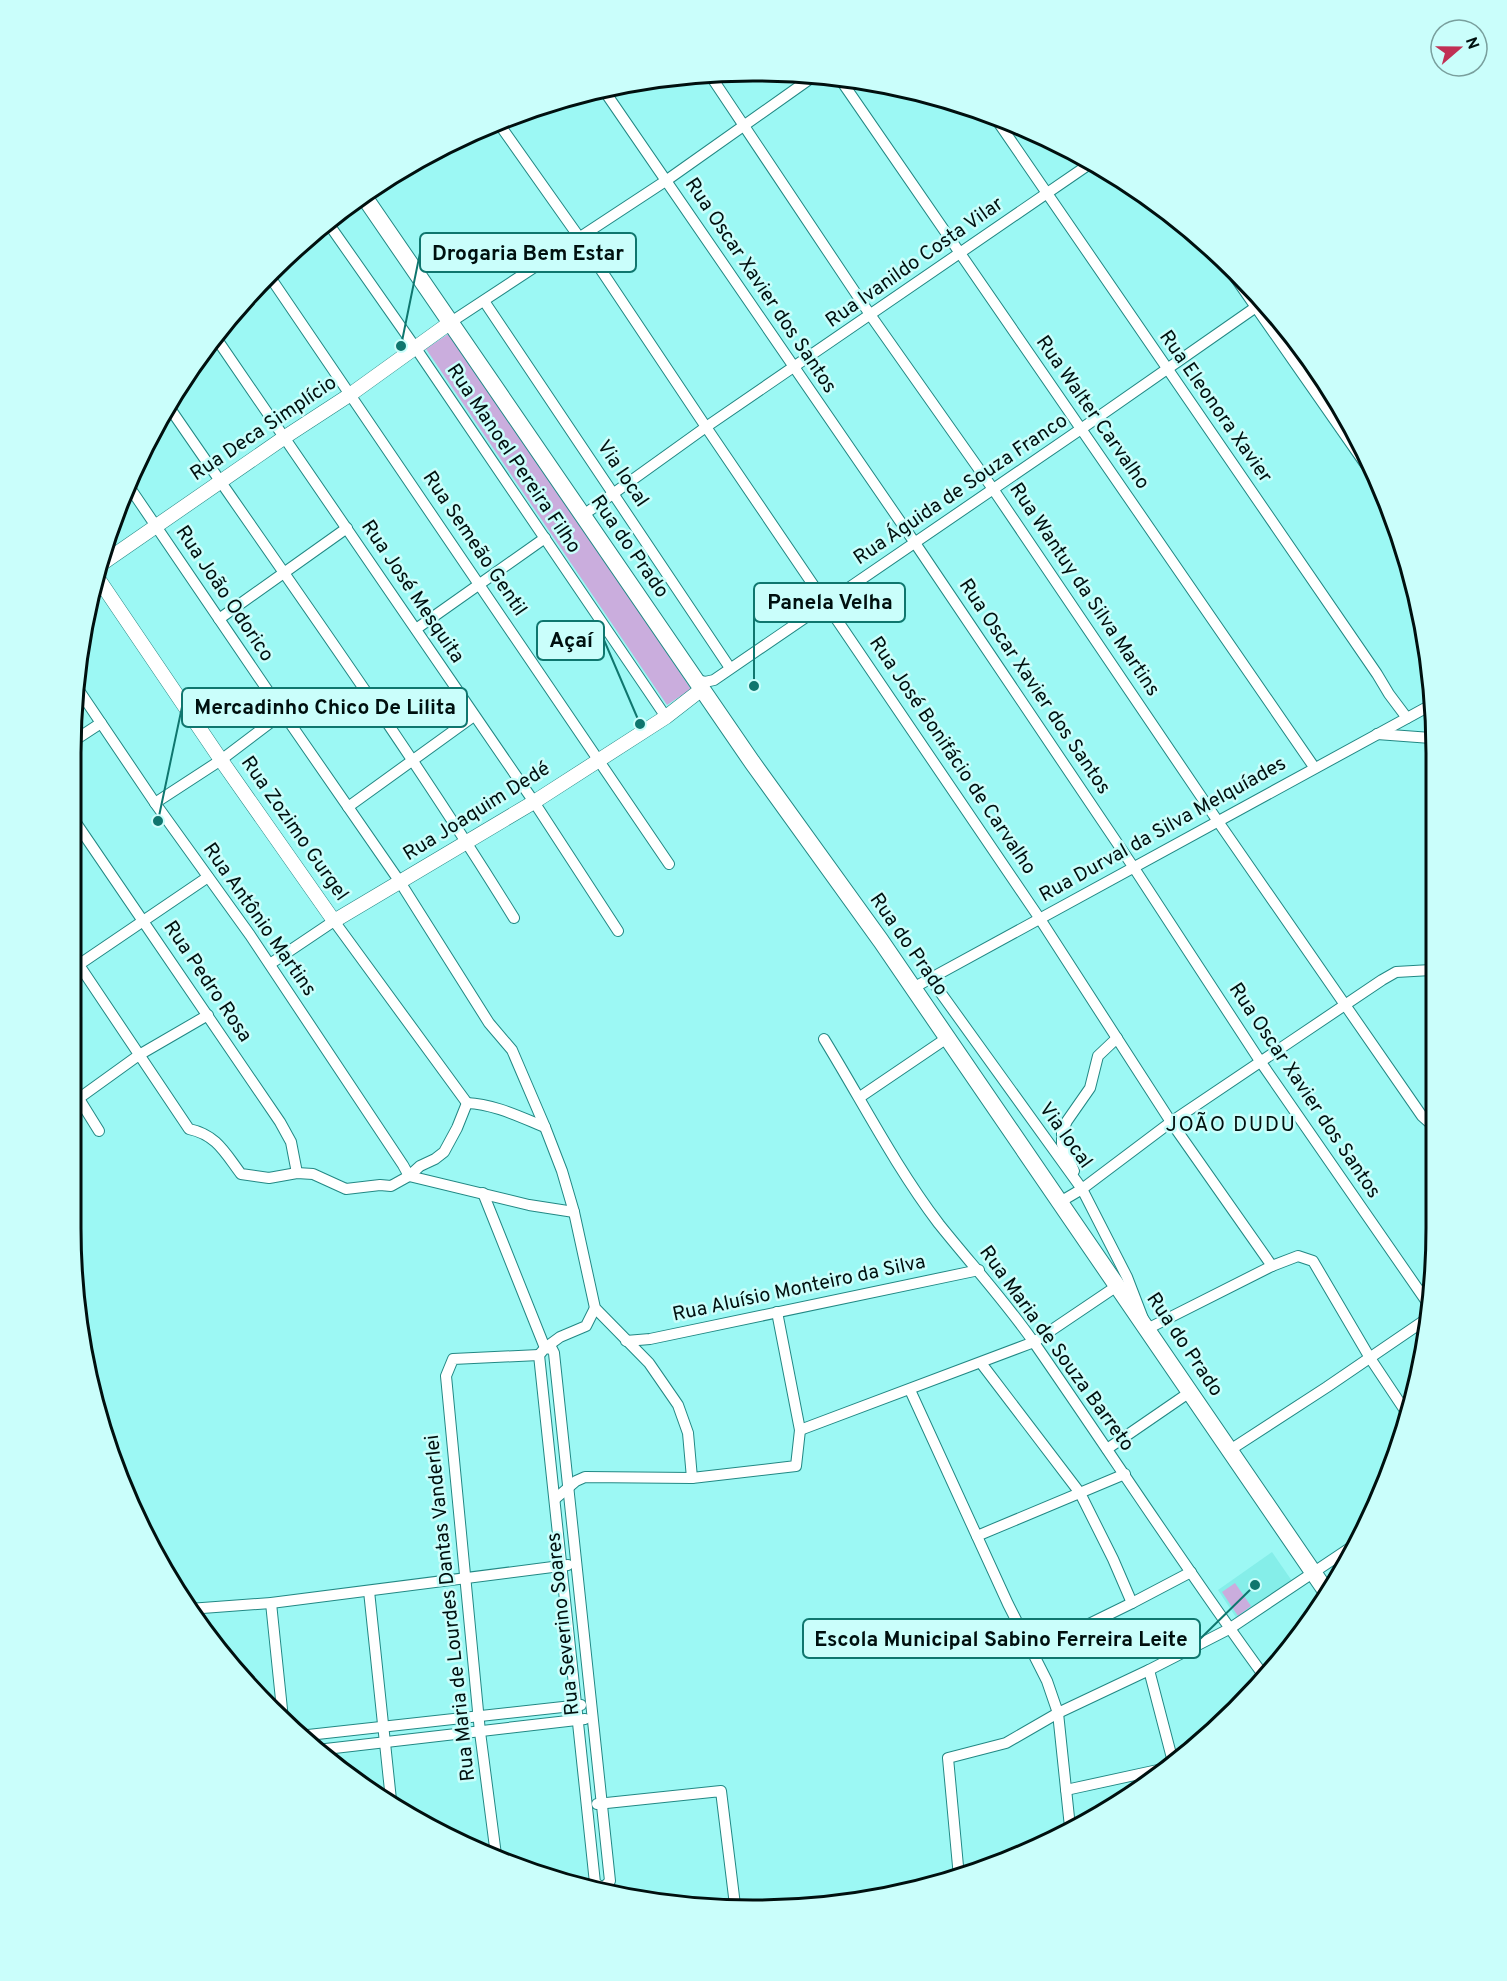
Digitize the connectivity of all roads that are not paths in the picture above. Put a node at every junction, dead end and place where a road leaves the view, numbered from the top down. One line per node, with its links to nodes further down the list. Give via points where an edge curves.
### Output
1 (715, 82): 5 (street, Rua Wantuy da Silva Martins)
2 (805, 83): 5 (street)
3 (846, 88): 14 (street, Rua Walter Carvalho)
4 (609, 97): 9 (street, Rua Oscar Xavier dos Santos)
5 (745, 126): 9 (street); 18 (street, Rua Wantuy da Silva Martins)
6 (503, 129): 13 (street, Rua José Bonifácio de Carvalho)
7 (1003, 129): 10 (street, Rua Eleonora Xavier)
8 (1084, 168): 10 (street, Rua Ivanildo Costa Vilar)
9 (667, 180): 13 (street); 22 (street, Rua Oscar Xavier dos Santos)
10 (1047, 195): 14 (street, Rua Ivanildo Costa Vilar); 23 (street, Rua Eleonora Xavier)
11 (368, 203): 19 (main road, Rua do Prado)
12 (333, 229): 21 (street, Rua Manoel Pereira Filho)
13 (579, 237): 16 (street); 26 (street, Rua José Bonifácio de Carvalho)
14 (959, 254): 18 (street, Rua Ivanildo Costa Vilar); 27 (street, Rua Walter Carvalho)
15 (274, 282): 24 (street, Rua Semeão Gentil)
16 (484, 302): 19 (street); 33 (street, Via local)
17 (1256, 307): 23 (street, Rua Águida de Souza Franco); 29 (street)
18 (871, 316): 22 (street, Rua Ivanildo Costa Vilar); 31 (street, Rua Wantuy da Silva Martins)
19 (451, 322): 21 (street, Rua Deca Simplício); 34 (main road, Rua do Prado)
20 (220, 344): 28 (street, Rua José Mesquita)
21 (415, 347): 24 (street, Rua Deca Simplício); 37 (street, Rua Manoel Pereira Filho)
22 (794, 368): 26 (street, Rua Ivanildo Costa Vilar); 38 (street, Rua Oscar Xavier dos Santos)
23 (1167, 370): 27 (street, Rua Águida de Souza Franco); 53 (street, Rua Eleonora Xavier)
24 (351, 394): 28 (street, Rua Deca Simplício); 41 (street, Rua Semeão Gentil)
25 (173, 413): 30 (street)
26 (706, 427): 33 (street, Rua Ivanildo Costa Vilar); 43 (street, Rua José Bonifácio de Carvalho)
27 (1082, 429): 31 (street, Rua Águida de Souza Franco); 61 (street, Rua Walter Carvalho)
28 (285, 436): 30 (street, Rua Deca Simplício); 36 (street, Rua José Mesquita)
29 (1348, 439)
30 (220, 482): 35 (street, Rua Deca Simplício); 40 (street)
31 (993, 489): 38 (street, Rua Águida de Souza Franco); 65 (street, Rua Wantuy da Silva Martins)
32 (133, 493): 35 (street, Rua João Odorico)
33 (614, 494): 34 (street, Rua Ivanildo Costa Vilar); 46 (street, Via local)
34 (582, 516): 47 (main road, Rua do Prado)
35 (157, 526): 39 (street, Rua Deca Simplício); 44 (street, Rua João Odorico)
36 (347, 528): 40 (street); 45 (street, Rua José Mesquita)
37 (545, 538): 41 (street); 52 (street, Rua Manoel Pereira Filho)
38 (915, 543): 43 (street, Rua Águida de Souza Franco); 69 (street, Rua Oscar Xavier dos Santos)
39 (111, 558)
40 (284, 572): 44 (street); 60 (street)
41 (479, 583): 45 (street); 58 (street, Rua Semeão Gentil)
42 (103, 585): 59 (street, Rua Zozimo Gurgel)
43 (827, 603): 46 (street, Rua Águida de Souza Franco); 73 (street, Rua José Bonifácio de Carvalho)
44 (219, 619): 50 (street, Rua João Odorico)
45 (416, 629): 51 (street, Rua José Mesquita)
46 (730, 668): 47 (street, Rua Águida de Souza Franco)
47 (705, 687): 52 (street, Rua Joaquim Dedé); 82 (main road, Rua do Prado)
48 (83, 697): 54 (street, Rua Antônio Martins)
49 (1425, 708): 53 (street, Rua Durval da Silva Melquíades)
50 (283, 713): 59 (street); 64 (street, Rua João Odorico)
51 (474, 716): 60 (street); 62 (street, Rua José Mesquita)
52 (666, 717): 58 (street, Rua Joaquim Dedé)
53 (1407, 718): 55 (street, Rua Durval da Silva Melquíades)
54 (101, 723): 56 (street); 63 (street, Rua Antônio Martins)
55 (1377, 734): 57 (street); 61 (street, Rua Durval da Silva Melquíades)
56 (81, 736)
57 (1426, 738)
58 (598, 759): 62 (street, Rua Joaquim Dedé); 68 (street, Rua Semeão Gentil)
59 (221, 760): 63 (street); 74 (street, Rua Zozimo Gurgel)
60 (411, 761): 64 (street); 67 (street)
61 (1314, 767): 65 (street, Rua Durval da Silva Melquíades)
62 (534, 802): 67 (street, Rua Joaquim Dedé); 76 (street, Rua José Mesquita)
63 (156, 803): 70 (street, Rua Antônio Martins)
64 (348, 807): 71 (street, Rua João Odorico)
65 (1217, 820): 69 (street, Rua Durval da Silva Melquíades); 83 (street, Rua Wantuy da Silva Martins)
66 (81, 830): 75 (street, Rua Pedro Rosa)
67 (466, 842): 71 (street, Rua Joaquim Dedé); 72 (street)
68 (669, 864)
69 (1134, 868): 73 (street, Rua Durval da Silva Melquíades); 89 (street, Rua Oscar Xavier dos Santos)
70 (208, 878): 75 (street); 78 (street, Rua Antônio Martins)
71 (400, 882): 74 (street, Rua Joaquim Dedé); 96 (street, Rua João Odorico, via 489,1023 512,1050)
72 (514, 918)
73 (1040, 919): 81 (street, Rua Durval da Silva Melquíades); 86 (street, Rua José Bonifácio de Carvalho)
74 (334, 921): 78 (street, Rua Joaquim Dedé); 92 (street, Rua Zozimo Gurgel)
75 (144, 922): 77 (street); 84 (street, Rua Pedro Rosa)
76 (618, 931)
77 (81, 963)
78 (270, 964): 99 (street, Rua Antônio Martins)
79 (1426, 970): 83 (street, via 1396,972)
80 (81, 975): 88 (street)
81 (930, 978): 82 (street, Rua Durval da Silva Melquíades); 100 (street, Via local)
82 (913, 988): 85 (main road, Rua do Prado)
83 (1346, 1005): 89 (street); 94 (street, Rua Wantuy da Silva Martins)
84 (208, 1015): 88 (street); 98 (street, Rua Pedro Rosa, via 291,1142)
85 (947, 1038): 91 (street); 102 (main road, Rua do Prado)
86 (1117, 1038): 95 (street, Rua José Bonifácio de Carvalho); 100 (street, via 1098,1056 1090,1088 1062,1132 1062,1144)
87 (824, 1039): 91 (street, Rua Maria de Souza Barreto)
88 (139, 1055): 90 (street); 98 (street, via 189,1129 211,1137 241,1174 269,1178)
89 (1260, 1061): 95 (street); 107 (street, Rua Oscar Xavier dos Santos)
90 (81, 1097)
91 (860, 1097): 105 (street, Rua Maria de Souza Barreto, via 893,1157 940,1224)
92 (467, 1103): 96 (street, via 504,1111); 99 (street, via 444,1152)
93 (81, 1108): 97 (street)
94 (1426, 1120)
95 (1171, 1122): 100 (street); 104 (street, Rua José Bonifácio de Carvalho)
96 (545, 1127): 103 (street, Rua João Odorico)
97 (99, 1131)
98 (297, 1173): 99 (street, via 313,1174 346,1189 391,1186)
99 (409, 1176): 101 (street)
100 (1082, 1189): 102 (street); 111 (street, Via local, via 1127,1277)
101 (483, 1193): 103 (street); 114 (street)
102 (1060, 1202): 106 (main road, Rua do Prado)
103 (573, 1212): 108 (street, Rua João Odorico)
104 (1272, 1266): 111 (street); 115 (street, via 1298,1256 1313,1261)
105 (979, 1270): 109 (street, Rua Aluísio Monteiro da Silva); 113 (street, Rua Maria de Souza Barreto)
106 (1118, 1286): 111 (main road, Rua do Prado); 113 (street)
107 (1422, 1295)
108 (595, 1308): 112 (street); 114 (street, via 586,1326 560,1338)
109 (777, 1312): 112 (street, Rua Aluísio Monteiro da Silva); 120 (street)
110 (1418, 1325): 115 (street)
111 (1147, 1329): 118 (main road, Rua do Prado)
112 (626, 1341): 124 (street, via 649,1363 678,1405 688,1432)
113 (1034, 1342): 116 (street); 121 (street, Rua Maria de Souza Barreto)
114 (546, 1352): 125 (street, Rua Severino Soares); 127 (street, Rua Severino Soares); 134 (street, Rua Maria de Lourdes Dantas Vanderlei, via 453,1359 446,1376)
115 (1370, 1358): 119 (street); 122 (street)
116 (981, 1363): 117 (street); 126 (street)
117 (910, 1390): 120 (street); 128 (street)
118 (1190, 1392): 121 (street); 122 (main road, Rua do Prado)
119 (1402, 1406)
120 (800, 1430): 124 (street, via 796,1466)
121 (1107, 1449): 123 (street, Rua Maria de Souza Barreto)
122 (1230, 1449): 133 (main road, Rua do Prado)
123 (1125, 1474): 126 (street); 132 (street, Rua Maria de Souza Barreto)
124 (692, 1478): 125 (street, via 585,1477)
125 (569, 1488): 127 (street); 130 (street, Rua Severino Soares)
126 (1080, 1493): 128 (street); 138 (street)
127 (555, 1499): 131 (street, Rua Severino Soares)
128 (976, 1536): 141 (street)
129 (1341, 1554): 133 (street)
130 (577, 1563): 131 (street); 144 (street, Rua Severino Soares)
131 (562, 1566): 134 (street); 146 (street, Rua Severino Soares)
132 (1191, 1572): 138 (street); 140 (street, Rua Maria de Souza Barreto)
133 (1313, 1574): 135 (main road, Rua do Prado); 140 (street)
134 (465, 1579): 136 (street); 148 (street, Rua Maria de Lourdes Dantas Vanderlei)
135 (1322, 1586)
136 (369, 1591): 137 (street); 151 (street)
137 (271, 1603): 139 (street); 145 (street)
138 (1132, 1603): 141 (street)
139 (199, 1608)
140 (1230, 1629): 142 (street); 143 (street, Rua Maria de Souza Barreto)
141 (1032, 1652): 147 (street)
142 (1149, 1670): 147 (street); 156 (street)
143 (1260, 1670)
144 (590, 1703): 146 (street); 149 (street, Rua Severino Soares)
145 (282, 1706)
146 (576, 1706): 148 (street); 150 (street, Rua Severino Soares)
147 (1058, 1713): 158 (street); 164 (street, via 1006,1743 948,1758)
148 (479, 1716): 151 (street); 152 (street, Rua Maria de Lourdes Dantas Vanderlei)
149 (592, 1718): 150 (street); 160 (street, Rua Severino Soares)
150 (578, 1720): 152 (street); 161 (street, Rua Severino Soares)
151 (383, 1728): 153 (street); 154 (street)
152 (480, 1732): 154 (street); 163 (street, Rua Maria de Lourdes Dantas Vanderlei)
153 (312, 1735)
154 (385, 1743): 155 (street); 159 (street)
155 (329, 1749)
156 (1171, 1754)
157 (1149, 1771): 158 (street)
158 (1066, 1790): 162 (street)
159 (389, 1793)
160 (602, 1803): 161 (street); 166 (street, Rua Severino Soares); 167 (street, via 721,1791)
161 (587, 1804): 165 (street, Rua Severino Soares)
162 (1069, 1821)
163 (495, 1849)
164 (958, 1868)
165 (595, 1881)
166 (607, 1884)
167 (734, 1900)

